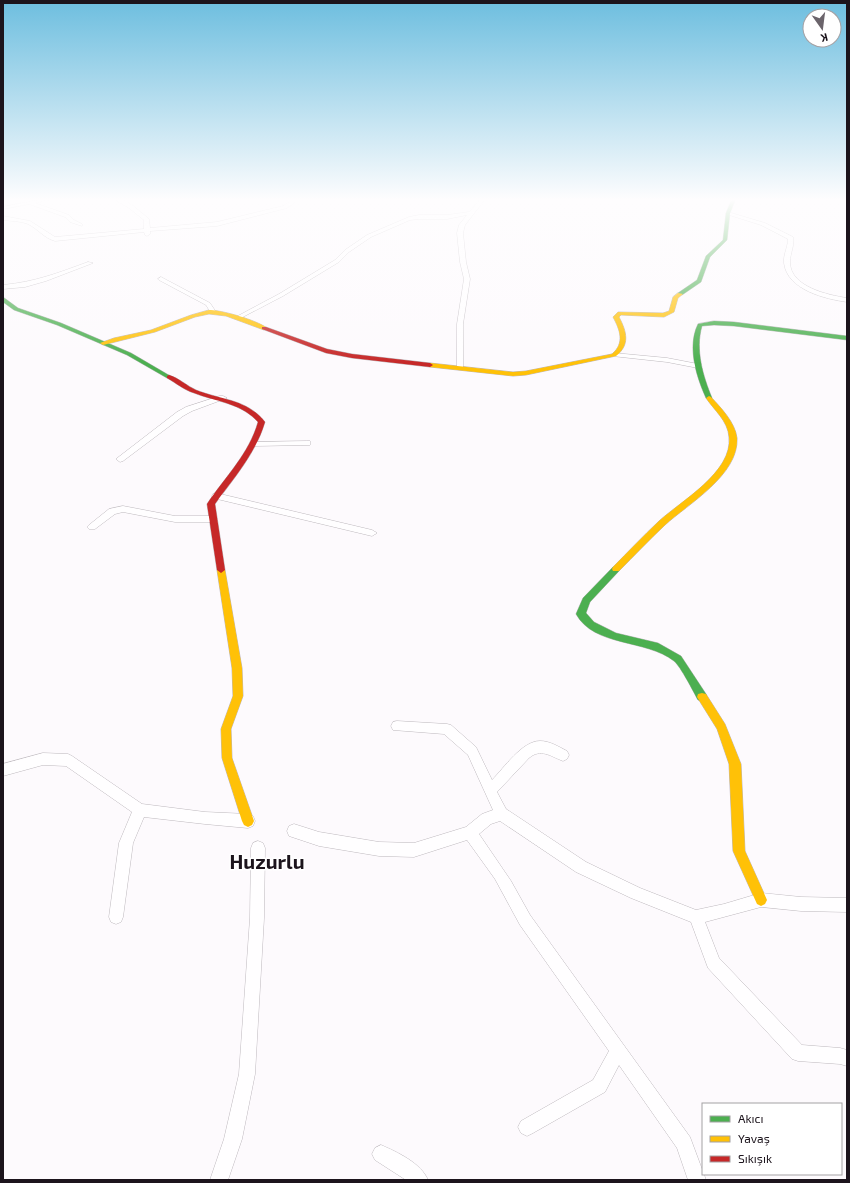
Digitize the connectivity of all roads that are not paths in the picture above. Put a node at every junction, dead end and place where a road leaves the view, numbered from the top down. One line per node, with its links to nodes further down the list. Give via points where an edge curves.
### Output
1 (344, 253): 11 (street, via 280,295)
2 (462, 253): 16 (street, via 468,279 460,324)
3 (711, 253): 14 (street, via 699,281 676,297 671,312 664,315 620,313 616,317 622,328 624,343 620,351)
4 (789, 253): 9 (street, via 787,262 796,280 819,293)
5 (90, 263): 7 (street, via 44,280)
6 (161, 279): 10 (street, via 208,304)
7 (3, 287)
8 (3, 299): 13 (street, via 16,309)
9 (847, 300)
10 (213, 312): 11 (street); 13 (street)
11 (236, 318): 16 (street, via 326,351)
12 (847, 338): 15 (street, via 800,330 711,323 700,325 697,331)
13 (103, 343): 17 (street, via 129,354 198,393)
14 (614, 355): 15 (street); 16 (street, via 513,374)
15 (698, 366): 35 (street, via 709,397 731,428 733,442 728,462 707,486 662,523 586,600 581,614 591,625 614,636 654,646 678,659 721,726 735,764 739,851)
16 (461, 368)
17 (223, 398): 19 (street, via 244,406 262,422); 20 (street, via 180,414)
18 (308, 443): 19 (street)
19 (254, 444): 21 (street)
20 (120, 459)
21 (216, 496): 22 (street, via 211,504); 24 (street)
22 (213, 519): 23 (street, via 175,519 123,509 112,511); 31 (street, via 237,668 238,696 226,729 227,758)
23 (92, 527)
24 (372, 533)
25 (397, 726): 28 (street, via 447,729 472,751)
26 (563, 755): 28 (street, via 542,746 533,747 522,755)
27 (3, 770): 29 (street, via 44,759 68,760)
28 (490, 790): 30 (street)
29 (140, 810): 31 (street); 37 (street, via 126,843)
30 (501, 814): 33 (street, via 487,819); 38 (street, via 581,867)
31 (248, 821)
32 (294, 831): 33 (street, via 379,849 414,850)
33 (470, 833): 39 (street, via 514,897 525,920)
34 (258, 848): 43 (street, via 257,918 247,1074 233,1139)
35 (761, 900): 36 (street); 38 (street)
36 (847, 905)
37 (116, 917)
38 (696, 917): 40 (street, via 713,962 798,1053)
39 (618, 1050): 41 (street, via 599,1086); 45 (street, via 684,1143)
40 (847, 1058)
41 (527, 1127)
42 (381, 1154): 44 (street)
43 (219, 1180)
44 (420, 1180)
45 (696, 1180)

